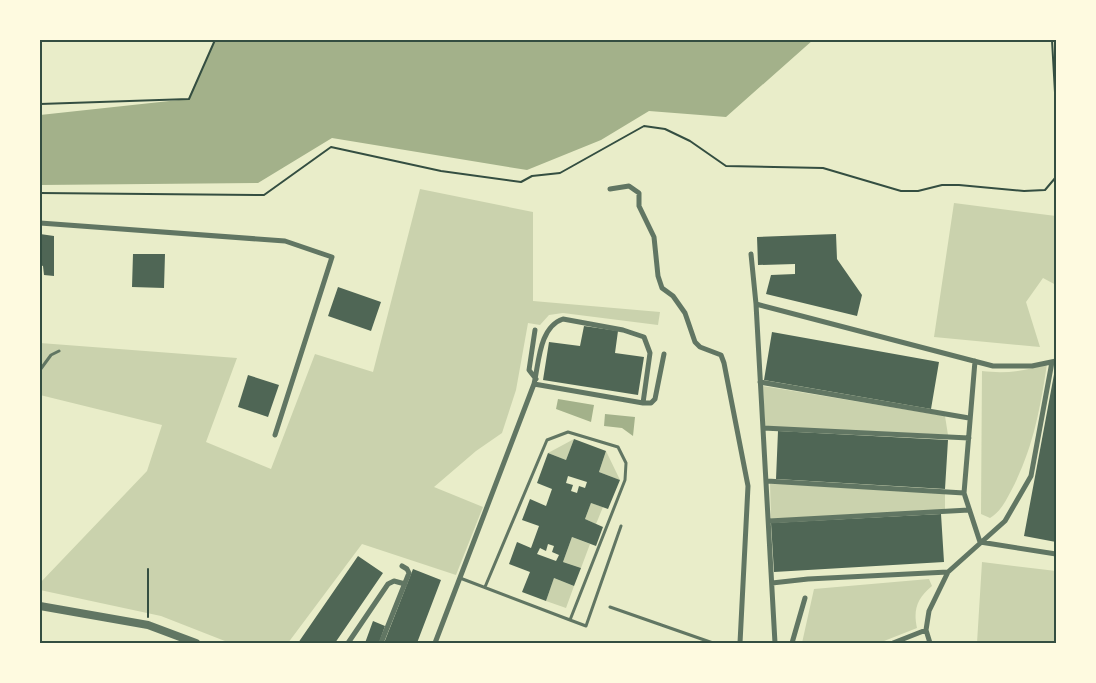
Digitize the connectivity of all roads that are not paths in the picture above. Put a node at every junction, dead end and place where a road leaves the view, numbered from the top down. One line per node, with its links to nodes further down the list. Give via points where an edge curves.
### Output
1 (610, 189): 41 (street, via 630,186 638,193 639,206 654,237 662,288 673,296 685,313 695,342 721,355 724,363 748,486)
2 (40, 223): 16 (street, via 285,241 332,257)
3 (751, 254): 4 (street)
4 (756, 304): 8 (street); 12 (street)
5 (535, 330): 11 (street, via 529,370)
6 (58, 351): 10 (lane)
7 (664, 354): 13 (street, via 655,399 651,403)
8 (975, 361): 9 (street, via 1006,367); 14 (street)
9 (1054, 361): 23 (street, via 1031,476 1005,521)
10 (40, 370)
11 (535, 382): 13 (street); 13 (street, via 546,334 558,321 564,319 623,330 644,337 649,346); 27 (street)
12 (760, 382): 14 (street); 15 (street)
13 (643, 403)
14 (969, 418): 17 (street)
15 (763, 428): 17 (street); 18 (street)
16 (275, 434)
17 (969, 438): 19 (street)
18 (767, 481): 19 (street); 21 (street)
19 (964, 493): 20 (street)
20 (969, 510): 21 (street); 23 (street)
21 (769, 521): 28 (street)
22 (620, 526): 34 (lane, via 586,626)
23 (980, 542): 24 (street); 26 (street)
24 (1056, 554)
25 (402, 566): 29 (street, via 409,570)
26 (948, 572): 28 (street); 35 (street, via 929,611)
27 (460, 578): 30 (lane); 39 (street)
28 (772, 583): 42 (street)
29 (405, 584): 37 (street, via 394,581 388,584); 38 (street)
30 (485, 588): 34 (lane); 34 (lane, via 547,440 568,432 618,447 626,464 625,480)
31 (805, 598): 43 (street)
32 (40, 606): 36 (street, via 148,624)
33 (610, 607): 40 (lane)
34 (570, 620)
35 (926, 630): 44 (street); 45 (street)
36 (196, 643)
37 (348, 643)
38 (381, 643)
39 (435, 643)
40 (713, 643)
41 (740, 643)
42 (775, 643)
43 (792, 643)
44 (893, 643)
45 (930, 643)

